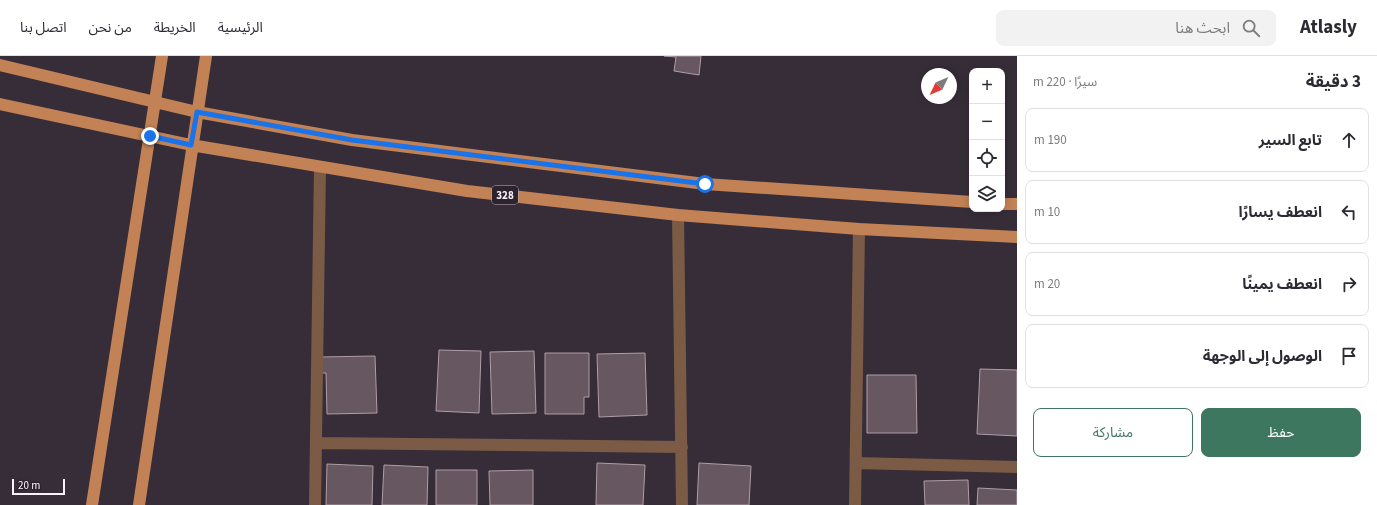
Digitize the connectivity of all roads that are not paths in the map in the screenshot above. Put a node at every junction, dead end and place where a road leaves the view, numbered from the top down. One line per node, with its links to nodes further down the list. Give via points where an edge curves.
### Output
1 (162, 56): 4 (main road)
2 (206, 56): 6 (main road)
3 (0, 65): 4 (main road)
4 (155, 102): 6 (main road); 7 (main road)
5 (0, 104): 7 (main road, 328)
6 (197, 112): 8 (main road); 10 (main road, via 352,140 705,184)
7 (150, 136): 8 (main road, 328); 20 (main road)
8 (191, 145): 9 (main road, 328); 21 (main road)
9 (320, 167): 13 (main road, 328, via 468,191); 16 (street)
10 (969, 202)
11 (1005, 204): 12 (main road)
12 (1017, 204)
13 (678, 215): 14 (main road, 328); 17 (street)
14 (859, 229): 15 (main road, 328); 18 (street)
15 (1017, 238)
16 (316, 443): 17 (street); 22 (street)
17 (682, 448): 23 (street)
18 (856, 463): 19 (street); 24 (street)
19 (1017, 467)
20 (92, 505)
21 (139, 505)
22 (315, 505)
23 (682, 505)
24 (855, 505)

